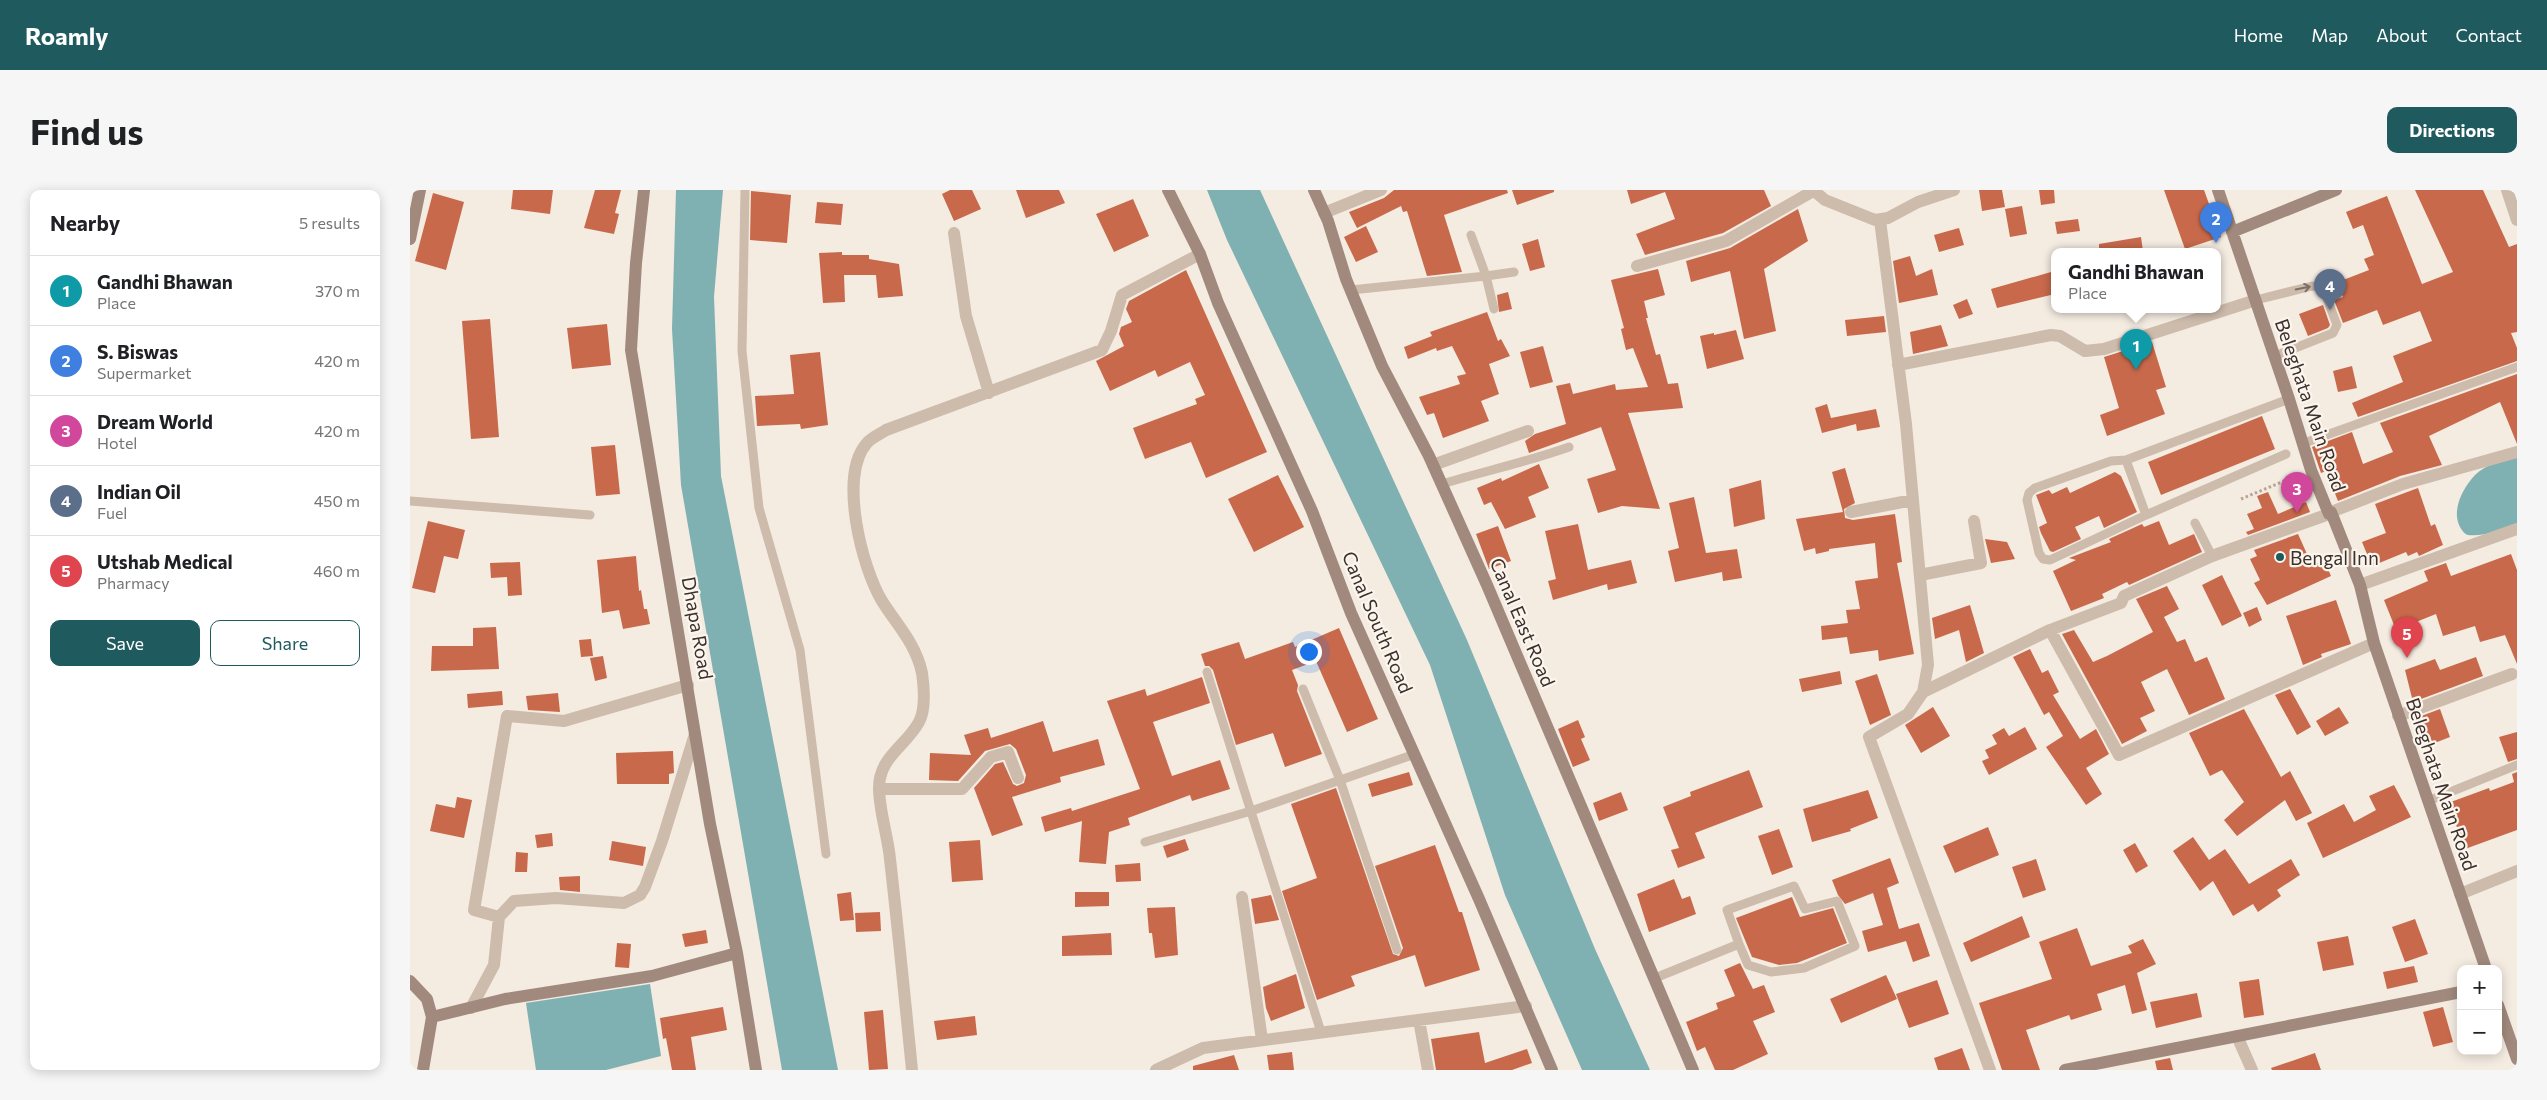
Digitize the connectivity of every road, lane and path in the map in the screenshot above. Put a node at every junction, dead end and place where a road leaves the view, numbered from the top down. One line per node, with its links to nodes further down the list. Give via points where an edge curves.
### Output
1 (420, 190): 18 (street)
2 (644, 190): 59 (street, Dhapa Road, via 631,350)
3 (745, 190): 72 (lane, via 742,351 759,508 800,650)
4 (1168, 190): 19 (street, Canal South Road)
5 (1314, 190): 12 (street, Canal East Road)
6 (1381, 190): 12 (street)
7 (1813, 190): 13 (street, via 1847,211); 20 (street, via 1726,241)
8 (1954, 190): 13 (street)
9 (2218, 190): 16 (street, Beleghata Main Road)
10 (2336, 190): 16 (street)
11 (2507, 190): 14 (street)
12 (1324, 213): 23 (street, Canal East Road)
13 (1880, 220): 29 (street)
14 (2517, 220)
15 (954, 232): 31 (street, via 966,316)
16 (2232, 232): 24 (street, Beleghata Main Road)
17 (1471, 235): 22 (lane)
18 (410, 239)
19 (1200, 254): 31 (street, via 1122,295 1102,350); 64 (street, Canal South Road, via 1218,303 1312,511 1351,612)
20 (1637, 266)
21 (1514, 272): 22 (lane)
22 (1486, 276): 23 (lane); 25 (lane)
23 (1351, 290): 39 (street, Canal East Road, via 1382,366)
24 (2256, 300): 26 (street); 28 (street, Beleghata Main Road); 28 (lane, one-way to 28, via 2312,286 2323,288 2330,304 2337,325 2333,333)
25 (1494, 309)
26 (2221, 311)
27 (2216, 313): 29 (street, via 2104,349 2085,351 2060,336 2051,335)
28 (2275, 356): 32 (street, Beleghata Main Road)
29 (1898, 364): 43 (street)
30 (2517, 367): 34 (lane)
31 (989, 392): 68 (street, via 886,430 866,443 855,467 853,495 869,576 882,601 909,638 922,672 924,695 920,721 889,757)
32 (2290, 399): 34 (street, Beleghata Main Road); 38 (lane)
33 (1528, 431): 39 (street)
34 (2304, 443): 40 (street, Beleghata Main Road)
35 (1569, 447): 41 (lane)
36 (2517, 452): 46 (street, via 2403,484)
37 (2286, 454): 48 (lane)
38 (2126, 460): 48 (lane); 48 (lane, via 2110,461 2029,493 2027,500 2039,553 2043,559 2050,560)
39 (1433, 465): 41 (street, Canal East Road)
40 (2310, 470): 42 (path); 46 (street, Beleghata Main Road)
41 (1442, 484): 81 (street, Canal East Road)
42 (2241, 499)
43 (1913, 500): 45 (street); 53 (street)
44 (410, 501): 47 (lane)
45 (1851, 512)
46 (2330, 513): 52 (street); 54 (street, Beleghata Main Road)
47 (590, 515)
48 (2146, 515)
49 (1974, 520): 53 (street, via 1981,563)
50 (2196, 523): 52 (lane)
51 (2517, 529): 54 (street)
52 (2212, 556): 55 (street, via 2124,596 2122,603)
53 (1920, 575): 61 (street, via 1928,664)
54 (2360, 585): 56 (street, Beleghata Main Road)
55 (2050, 630): 56 (street, via 2120,755); 61 (street)
56 (2374, 643): 62 (street, Beleghata Main Road)
57 (1207, 672): 70 (lane)
58 (2512, 674): 62 (street)
59 (688, 685): 63 (street, Dhapa Road); 76 (street, via 564,721 507,716 474,910)
60 (1303, 689): 67 (lane)
61 (1923, 692): 102 (street, via 1908,714 1869,737)
62 (2398, 716): 69 (street, Beleghata Main Road)
63 (695, 734): 76 (street, via 662,842 640,895 624,903 556,898 514,901); 79 (street, Dhapa Road)
64 (1415, 754): 67 (lane); 84 (street, Canal South Road)
65 (2517, 765): 69 (lane)
66 (1018, 778): 68 (street, via 1008,752 991,757 962,789)
67 (1340, 780): 70 (lane); 78 (lane)
68 (879, 788): 97 (street, via 888,842)
69 (2428, 801): 74 (street, Beleghata Main Road)
70 (1251, 811): 71 (lane); 90 (lane)
71 (1145, 842)
72 (826, 854)
73 (2517, 871): 74 (street)
74 (2460, 894): 80 (street, Beleghata Main Road)
75 (1242, 897): 92 (street)
76 (499, 917): 85 (street, via 494,965)
77 (1739, 944): 77 (lane, via 1748,965 1771,972 1804,968 1855,946 1838,901 1805,908 1794,886 1727,910); 81 (lane)
78 (1397, 950)
79 (737, 953): 85 (street, via 652,976 505,999); 96 (street, Dhapa Road)
80 (2485, 965)
81 (1655, 978): 101 (street, Canal East Road)
82 (410, 981): 87 (street, via 427,999)
83 (2457, 993): 91 (street)
84 (1526, 1006): 88 (street); 100 (street, Canal South Road)
85 (471, 1008): 87 (street)
86 (2501, 1010): 89 (street)
87 (432, 1018): 95 (street)
88 (1419, 1020): 90 (street); 99 (street)
89 (2512, 1027): 93 (street)
90 (1321, 1032): 92 (street)
91 (2237, 1036): 103 (street); 104 (street)
92 (1262, 1040): 94 (street, via 1203,1048)
93 (2517, 1059)
94 (1177, 1065): 98 (street)
95 (423, 1070)
96 (756, 1070)
97 (912, 1070)
98 (1156, 1070)
99 (1428, 1070)
100 (1552, 1070)
101 (1693, 1070)
102 (1990, 1070)
103 (2065, 1070)
104 (2252, 1070)

